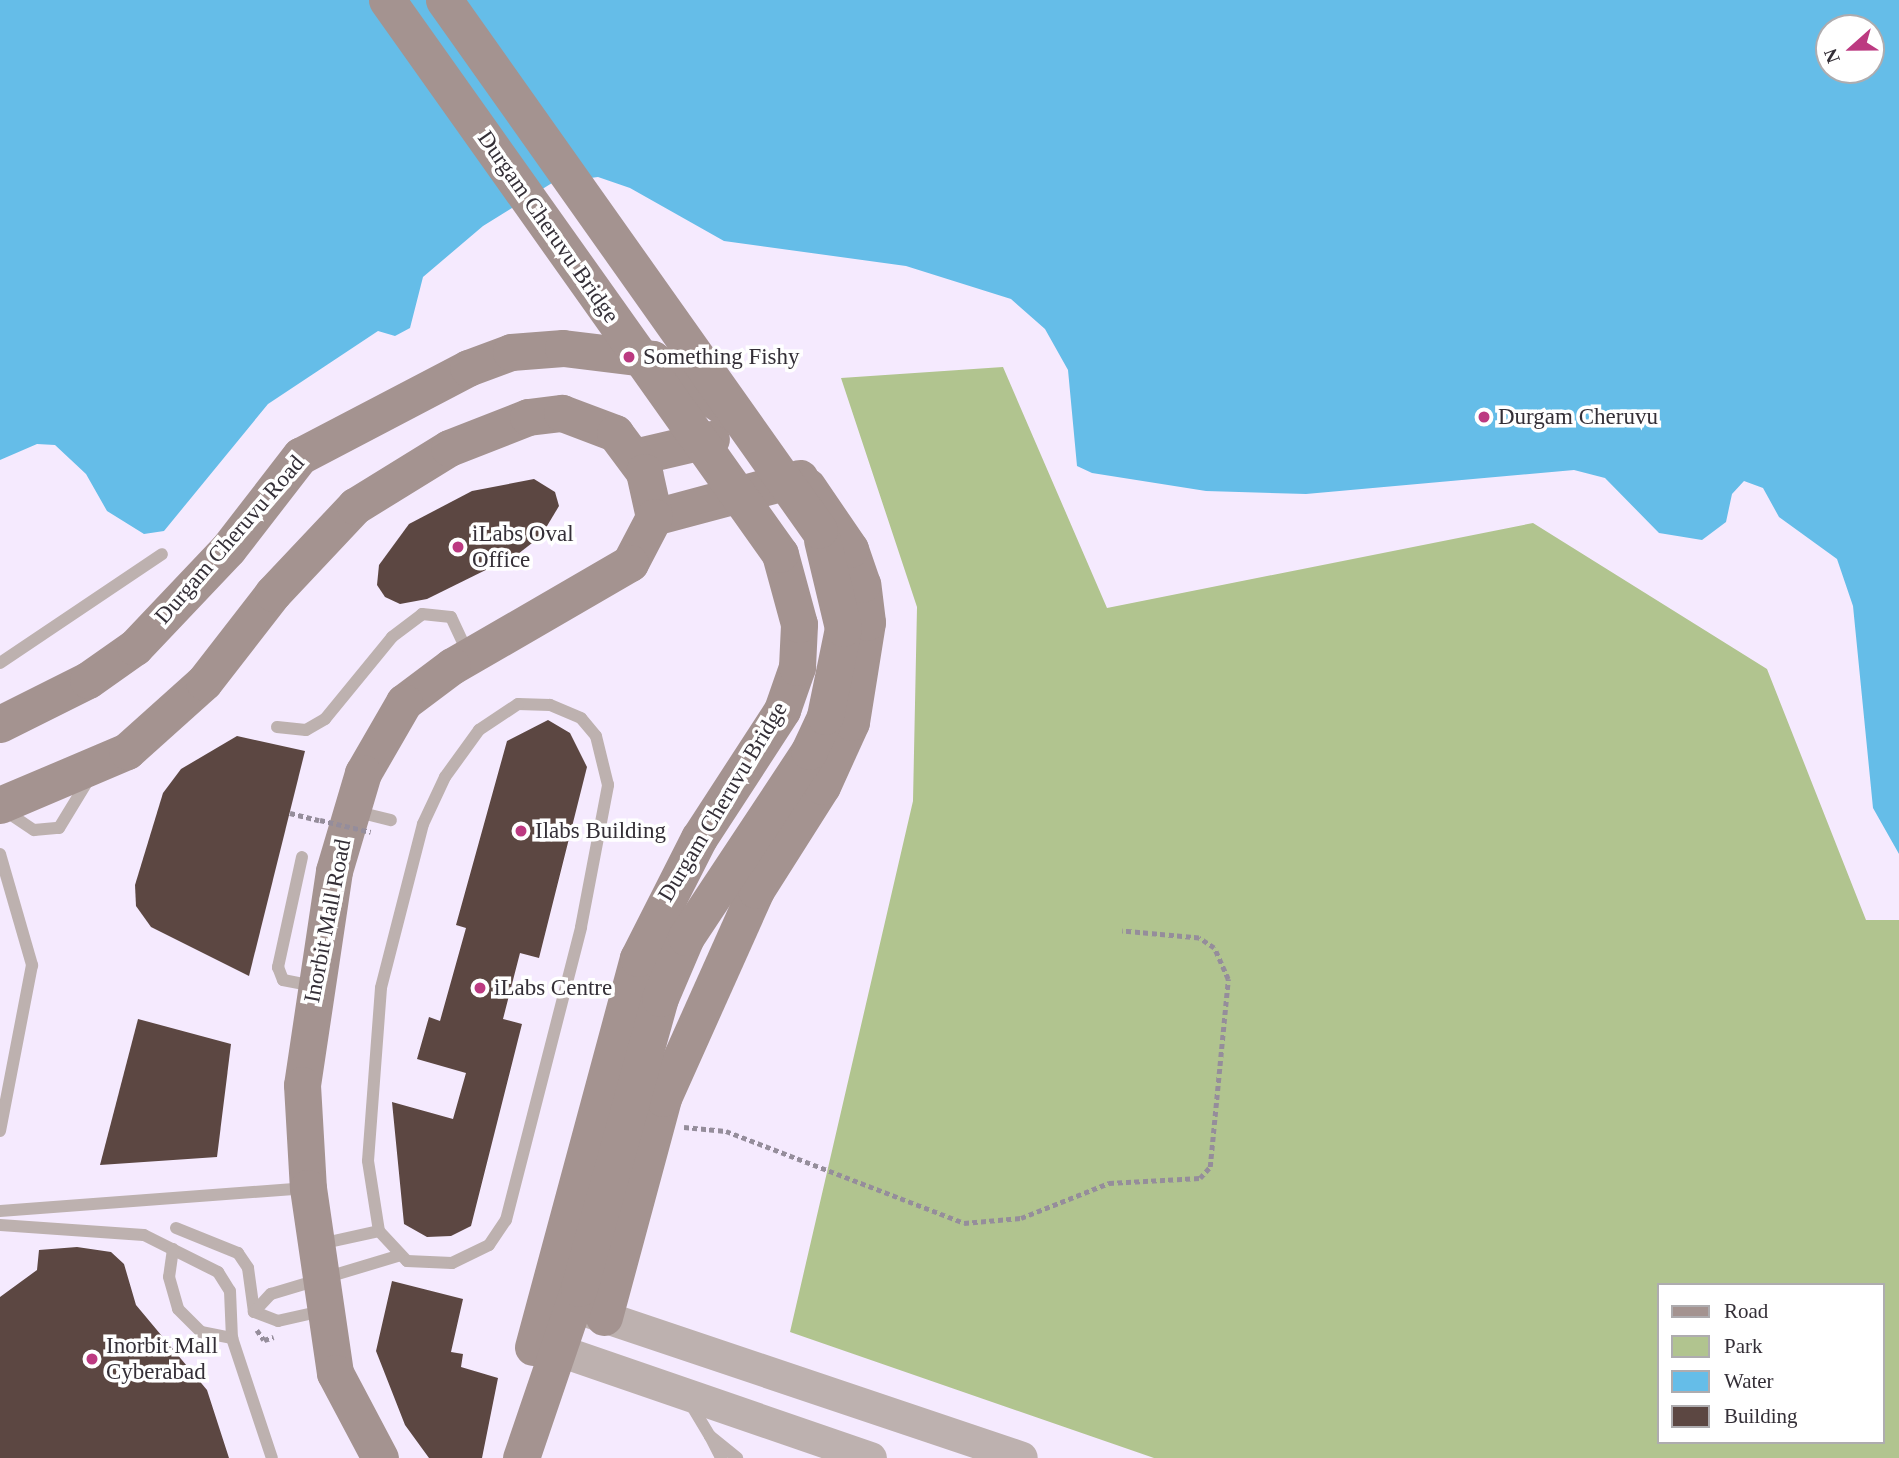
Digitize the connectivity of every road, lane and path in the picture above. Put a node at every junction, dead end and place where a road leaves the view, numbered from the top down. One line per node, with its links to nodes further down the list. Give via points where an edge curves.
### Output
1 (387, 0): 39 (main road, Durgam Cheruvu Bridge, bridge, via 780,554 799,624 797,667 782,710 693,848 638,958 553,1282)
2 (444, 0): 32 (main road, Durgam Cheruvu Bridge, bridge, via 819,530 843,628 825,716 809,751 687,937 660,998)
3 (711, 439): 4 (main road)
4 (634, 457): 6 (main road); 12 (main road, via 615,433 562,413 487,432 403,473 355,506 314,546 204,682 127,751)
5 (800, 478): 6 (main road); 10 (main road, Durgam Cheruvu Road, via 727,409 652,359 563,348 511,352 300,456 228,549 135,647 88,680); 20 (main road, via 850,549 862,584 867,622 850,722 822,786 756,890)
6 (654, 517): 8 (main road, Inorbit Mall Road, via 630,563 610,579)
7 (162, 554): 9 (lane)
8 (470, 656): 11 (lane, via 451,617 422,614 392,637 325,719 306,730); 14 (main road, Inorbit Mall Road, via 404,702 379,739)
9 (0, 663)
10 (0, 724)
11 (277, 727)
12 (0, 806)
13 (290, 813): 14 (path)
14 (347, 820): 15 (lane); 19 (main road, Inorbit Mall Road)
15 (391, 820)
16 (0, 854): 21 (lane, via 32,965)
17 (302, 857): 19 (lane, via 278,967 283,980)
18 (1122, 931): 20 (path, via 1199,938 1214,948 1228,979 1210,1167 1200,1178 1110,1183 1021,1219 964,1223 726,1131)
19 (314, 986): 22 (main road, Inorbit Mall Road, via 302,1085)
20 (656, 1124): 32 (main road)
21 (0, 1131)
22 (307, 1188): 23 (lane); 27 (main road, Inorbit Mall Road)
23 (0, 1211)
24 (0, 1225): 28 (lane, via 144,1235)
25 (176, 1228): 31 (lane, via 238,1252 248,1268)
26 (379, 1231): 27 (lane); 29 (lane); 29 (lane, via 368,1161 381,988 423,824 445,777 479,730 519,704 550,705 580,718 596,736 608,785 581,927 506,1220 472,1257 452,1263)
27 (313, 1245): 30 (main road, Inorbit Mall Road)
28 (173, 1249): 33 (lane, via 218,1272 230,1291); 33 (lane, via 169,1284 178,1309 201,1332)
29 (398, 1256): 30 (lane)
30 (320, 1296): 31 (lane, via 271,1294); 31 (lane, via 278,1321); 38 (main road, Inorbit Mall Road, via 335,1373)
31 (254, 1312)
32 (588, 1312): 34 (main road, Durgam Cheruvu Bridge); 44 (street)
33 (232, 1338): 37 (lane)
34 (557, 1350): 35 (street); 40 (main road, Durgam Cheruvu Bridge)
35 (685, 1394): 36 (lane); 43 (street)
36 (710, 1436): 41 (lane); 42 (lane)
37 (272, 1458)
38 (380, 1458)
39 (498, 1458)
40 (521, 1458)
41 (721, 1458)
42 (737, 1458)
43 (871, 1458)
44 (1022, 1458)

